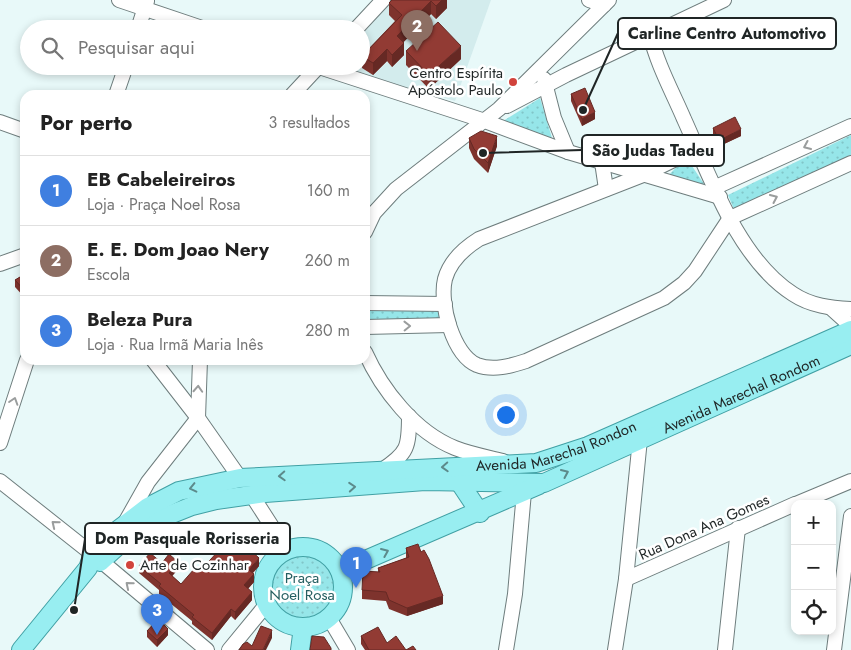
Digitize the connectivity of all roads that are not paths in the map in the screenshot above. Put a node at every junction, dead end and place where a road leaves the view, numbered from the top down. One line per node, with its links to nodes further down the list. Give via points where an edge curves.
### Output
1 (118, 0): 6 (street)
2 (384, 0): 9 (street)
3 (589, 0): 5 (street)
4 (724, 0): 10 (street)
5 (607, 2): 11 (street)
6 (146, 4): 7 (street); 8 (street)
7 (141, 20)
8 (184, 20)
9 (365, 20)
10 (650, 34): 16 (street); 25 (street, via 655,54)
11 (556, 54): 12 (street); 16 (street)
12 (541, 69): 17 (street); 20 (street)
13 (123, 75): 18 (street)
14 (311, 75): 19 (street)
15 (343, 75): 21 (street)
16 (566, 75): 17 (street)
17 (546, 85): 20 (street); 26 (street, via 554,118)
18 (118, 90)
19 (297, 90)
20 (499, 109): 21 (street)
21 (482, 120): 26 (street); 33 (street, via 383,201)
22 (0, 122): 24 (street)
23 (851, 126): 31 (street, one-way to 31)
24 (20, 129)
25 (698, 148): 29 (street); 31 (street)
26 (568, 152): 27 (street)
27 (602, 162): 29 (street); 30 (street)
28 (851, 163): 32 (street, one-way to 28)
29 (643, 175): 30 (street); 31 (street)
30 (606, 189): 37 (street, via 468,246 458,255 445,279)
31 (718, 192): 32 (street)
32 (730, 218): 38 (street, via 746,246 784,287 802,299); 40 (street, via 695,271 664,298 526,361 500,367 477,365 461,351)
33 (370, 221)
34 (20, 257): 35 (street)
35 (0, 264)
36 (370, 303): 37 (street)
37 (445, 304): 40 (street)
38 (832, 308): 39 (street); 41 (street)
39 (851, 309)
40 (449, 325): 42 (street, one-way to 40)
41 (851, 326)
42 (370, 327)
43 (851, 330): 53 (main road, Avenida Marechal Rondon, via 588,446 554,459)
44 (851, 345): 51 (main road, Avenida Marechal Rondom)
45 (370, 361): 49 (street)
46 (26, 365): 52 (street, one-way to 46)
47 (157, 365): 50 (street)
48 (200, 365): 50 (street, one-way to 48)
49 (409, 416): 53 (street, via 454,448); 54 (street, via 408,447)
50 (198, 418): 55 (street); 66 (street, via 148,482)
51 (640, 439): 59 (main road, Avenida Marechal Rondom, one-way to 51); 71 (street)
52 (0, 443)
53 (521, 465): 54 (main road, Avenida Marechal Rondon, one-way to 54)
54 (382, 470): 55 (main road, Avenida Marechal Rondon, one-way to 55)
55 (240, 478): 66 (main road, Avenida Marechal Rondon, one-way to 66, via 180,491 148,507)
56 (0, 480): 69 (street, one-way to 56)
57 (458, 480): 59 (main road, Avenida Marechal Rondom); 61 (main road, Avenida Marechal Rondom, one-way to 57); 64 (main road)
58 (851, 480): 62 (street, Rua Dona Ana Gomes)
59 (544, 483): 60 (main road)
60 (524, 492): 64 (main road); 81 (street, via 515,594)
61 (252, 494): 68 (street); 69 (main road, Avenida Marechal Rondom, via 216,500 168,515 137,531)
62 (805, 500)
63 (791, 506): 67 (street, Rua Dona Ana Gomes)
64 (480, 513): 70 (main road, one-way to 64)
65 (851, 516): 75 (street)
66 (124, 525): 69 (main road, Avenida Marechal Rondon)
67 (738, 528): 71 (street, Rua Dona Ana Gomes); 83 (street)
68 (287, 550): 70 (main road, via 300,547 318,550 334,561); 72 (main road, via 278,555 265,573 263,595)
69 (94, 561): 76 (main road); 77 (street, one-way to 69)
70 (340, 571): 73 (main road, via 342,596)
71 (626, 579): 82 (street)
72 (266, 605): 74 (main road, via 288,625); 78 (street)
73 (329, 618): 74 (main road); 80 (street)
74 (303, 628): 79 (main road)
75 (838, 649)
76 (21, 650)
77 (206, 650)
78 (229, 650)
79 (300, 650)
80 (348, 650)
81 (506, 650)
82 (615, 650)
83 (725, 650)

